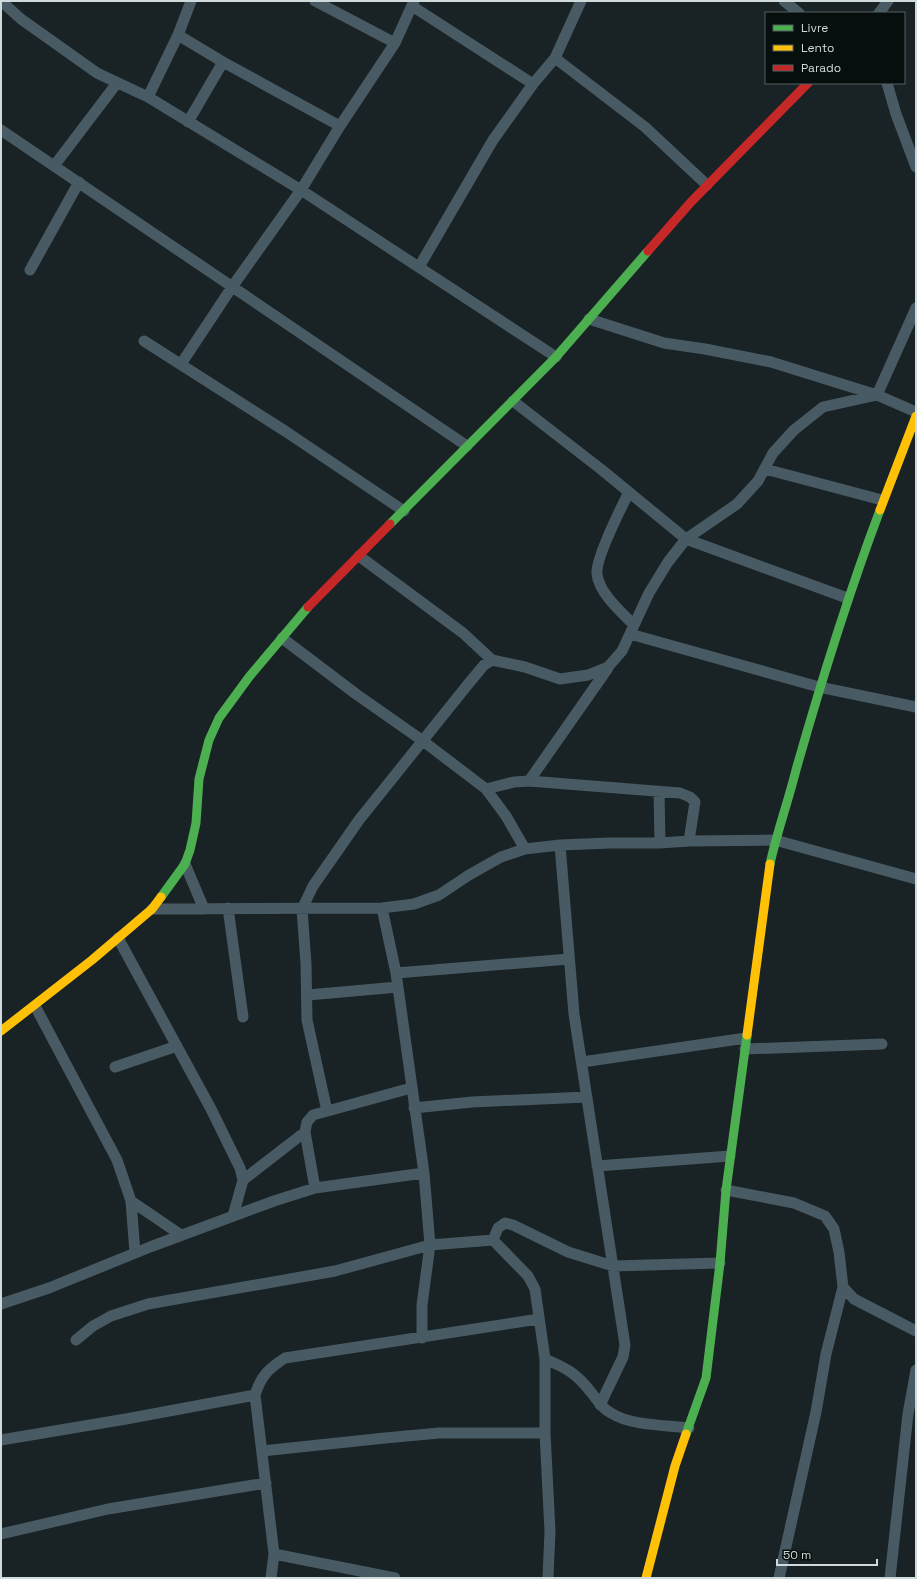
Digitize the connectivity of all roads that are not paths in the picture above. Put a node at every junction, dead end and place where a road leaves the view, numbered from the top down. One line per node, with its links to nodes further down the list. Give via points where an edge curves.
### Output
1 (1, 1): 14 (street, via 57,45 97,73)
2 (191, 1): 10 (street)
3 (315, 1): 11 (street)
4 (581, 1): 12 (street)
5 (784, 1): 8 (street)
6 (888, 1): 9 (street)
7 (413, 3): 11 (street); 15 (street)
8 (799, 12)
9 (880, 12)
10 (178, 35): 13 (street); 18 (street)
11 (395, 43): 20 (street)
12 (555, 58): 15 (street); 25 (street, via 645,127)
13 (223, 62): 19 (street); 20 (street)
14 (117, 83): 18 (street); 22 (street)
15 (534, 84): 27 (street, via 493,140)
16 (807, 84): 25 (street)
17 (887, 84): 23 (street)
18 (148, 97): 19 (street)
19 (188, 122): 26 (street)
20 (340, 126): 26 (street)
21 (1, 130): 22 (street)
22 (54, 166): 24 (street)
23 (916, 166)
24 (79, 182): 28 (street); 29 (street)
25 (707, 185): 31 (street)
26 (301, 190): 27 (street); 29 (street)
27 (419, 267): 33 (street)
28 (30, 270)
29 (232, 287): 34 (street); 39 (street)
30 (916, 308): 35 (street)
31 (589, 319): 33 (street); 35 (street, via 664,343 770,362)
32 (144, 341): 34 (street)
33 (556, 357): 36 (street)
34 (182, 364): 43 (street)
35 (877, 395): 37 (street); 40 (street, via 823,407 794,430 773,453)
36 (513, 401): 39 (street); 41 (street)
37 (916, 412)
38 (916, 416): 42 (street)
39 (467, 446): 43 (street)
40 (764, 469): 42 (street); 44 (street, via 758,481 738,504)
41 (629, 492): 44 (street); 47 (street, via 598,561 597,574 602,588)
42 (882, 500): 46 (street)
43 (404, 511): 45 (street)
44 (686, 539): 46 (street); 47 (street, via 649,593)
45 (359, 556): 48 (street, via 307,608); 49 (street, via 463,633)
46 (847, 598): 51 (street)
47 (632, 630): 50 (street, via 622,651); 51 (street)
48 (282, 638): 53 (street); 62 (street, via 219,718 209,740 199,779 196,823)
49 (492, 660): 50 (street, via 525,667 560,679 588,676); 53 (street, via 484,664)
50 (608, 667): 54 (street)
51 (819, 686): 52 (street); 57 (street)
52 (916, 707)
53 (423, 741): 55 (street); 66 (street, via 359,820)
54 (529, 781): 55 (street); 56 (street)
55 (486, 789): 61 (street, via 506,816)
56 (659, 791): 58 (street, via 680,793 695,802); 59 (street)
57 (775, 840): 58 (street); 63 (street); 77 (street)
58 (689, 841): 59 (street)
59 (660, 844): 60 (street)
60 (560, 845): 61 (street); 70 (street)
61 (525, 849): 67 (street, via 501,857 439,895 414,904)
62 (185, 864): 64 (street); 68 (street)
63 (916, 879)
64 (204, 908): 65 (street); 68 (street)
65 (228, 908): 66 (street); 75 (street)
66 (302, 908): 67 (street); 73 (street)
67 (382, 908): 71 (street)
68 (152, 909): 69 (street)
69 (118, 938): 74 (street); 79 (street)
70 (569, 959): 71 (street); 80 (street)
71 (396, 974): 72 (street)
72 (398, 987): 73 (street); 82 (street)
73 (308, 995): 85 (street, via 307,1020)
74 (35, 1006): 76 (street); 93 (street, via 117,1160)
75 (243, 1017)
76 (1, 1031)
77 (745, 1043): 78 (street); 80 (street); 87 (street)
78 (882, 1044)
79 (177, 1046): 81 (street); 90 (street, via 212,1109 240,1168)
80 (582, 1062): 83 (street)
81 (116, 1067)
82 (411, 1088): 84 (street); 85 (street)
83 (587, 1097): 84 (street, via 472,1102); 88 (street)
84 (414, 1108): 89 (street)
85 (327, 1111): 86 (street, via 313,1115 307,1122)
86 (305, 1132): 90 (street); 91 (street)
87 (730, 1156): 88 (street); 92 (street)
88 (597, 1166): 100 (street)
89 (424, 1174): 91 (street); 97 (street)
90 (243, 1180): 94 (street)
91 (315, 1188): 94 (street)
92 (726, 1190): 99 (street); 101 (street, via 794,1203 825,1216 834,1229)
93 (131, 1201): 95 (street); 98 (street)
94 (233, 1216): 95 (street)
95 (181, 1235): 98 (street)
96 (493, 1240): 97 (street); 100 (street, via 498,1228 505,1223 568,1252); 103 (street, via 528,1276 535,1289)
97 (430, 1245): 105 (street, via 422,1305); 106 (street, via 335,1270 148,1304 111,1316)
98 (135, 1253): 102 (street, via 49,1288)
99 (720, 1263): 100 (street); 111 (street, via 706,1378)
100 (613, 1266): 110 (street, via 625,1346 623,1357)
101 (842, 1287): 104 (street, via 854,1299); 123 (street)
102 (1, 1304)
103 (539, 1319): 105 (street); 107 (street)
104 (916, 1331)
105 (422, 1338): 109 (street, via 353,1346 285,1358 272,1366 260,1380)
106 (76, 1340)
107 (545, 1360): 110 (street, via 575,1374); 113 (street)
108 (916, 1370): 112 (street)
109 (254, 1395): 114 (street); 115 (street)
110 (600, 1405): 111 (street, via 609,1413 629,1421)
111 (689, 1428): 122 (street, via 675,1466)
112 (911, 1432): 124 (street)
113 (545, 1434): 115 (street, via 439,1433); 121 (street, via 550,1531)
114 (1, 1440)
115 (262, 1451): 116 (street)
116 (266, 1483): 117 (street, via 108,1509); 118 (street)
117 (1, 1534)
118 (274, 1554): 119 (street); 120 (street)
119 (271, 1578)
120 (395, 1578)
121 (548, 1578)
122 (646, 1578)
123 (779, 1578)
124 (890, 1578)

